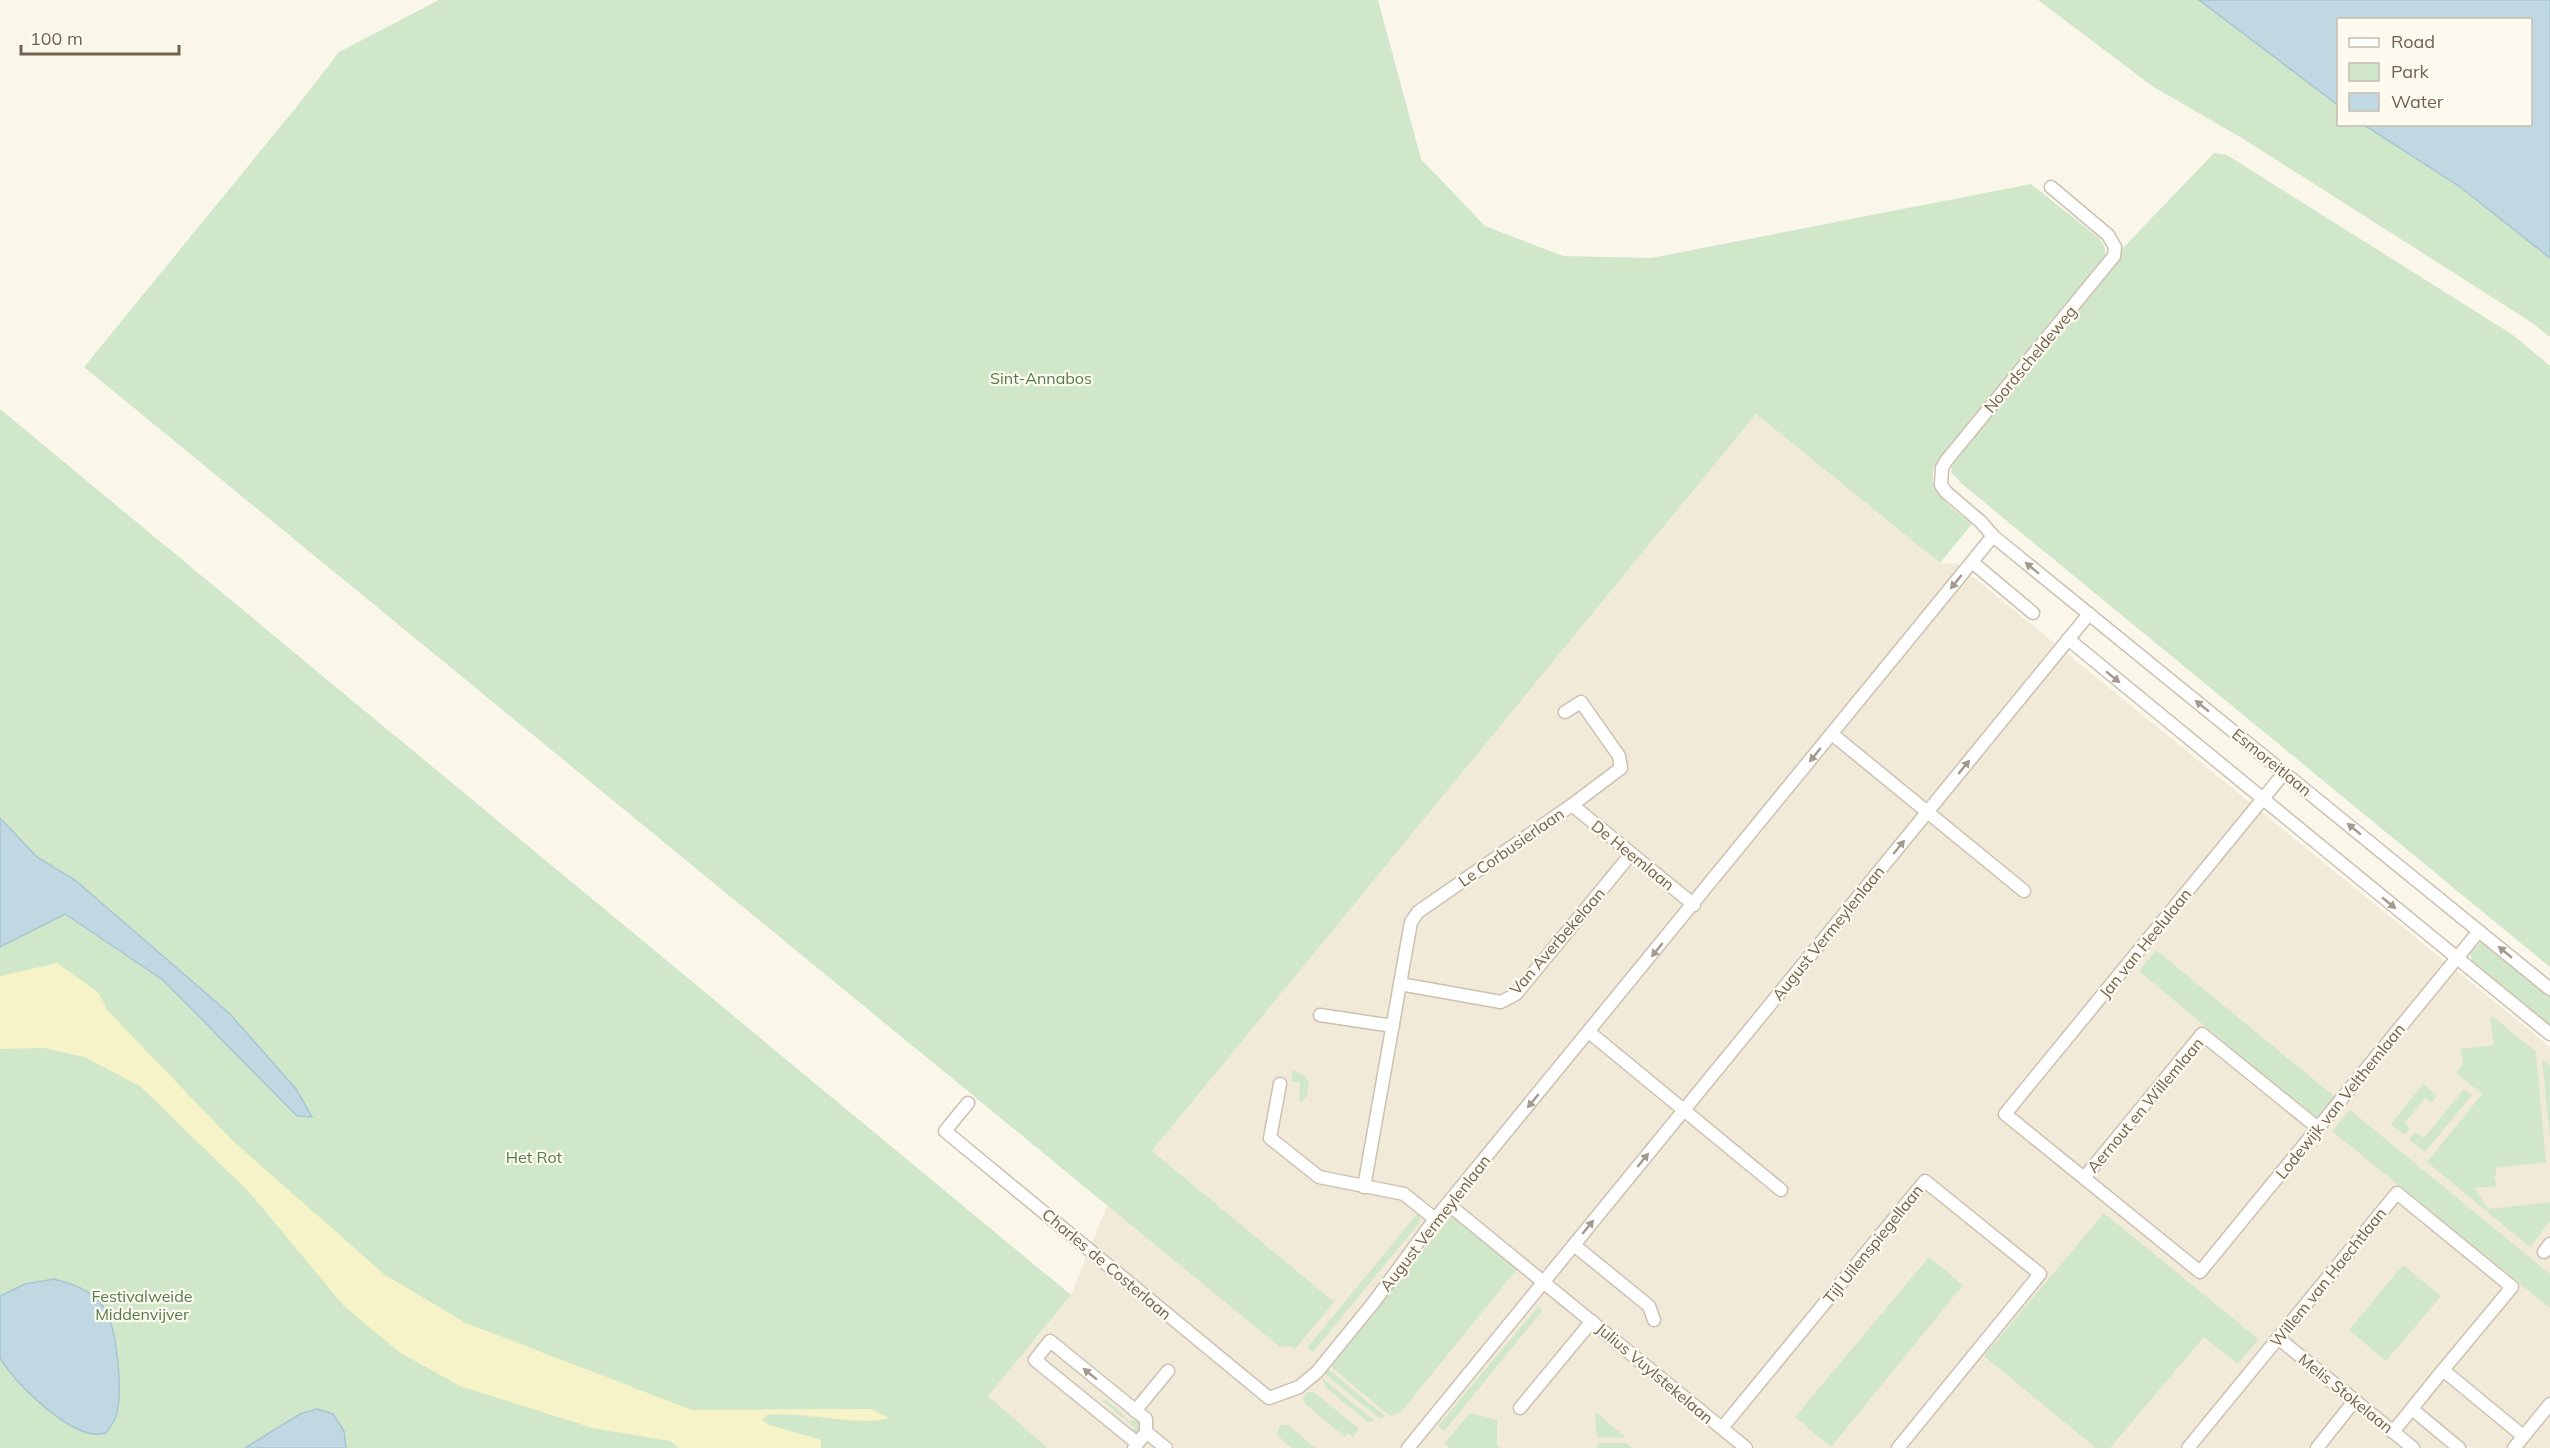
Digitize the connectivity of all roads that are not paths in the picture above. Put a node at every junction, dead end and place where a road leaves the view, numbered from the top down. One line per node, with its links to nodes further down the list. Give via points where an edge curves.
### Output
1 (2051, 188): 2 (street, Noordscheldeweg, via 2108,235 2115,247 2114,256 1942,468 1940,478 1946,492)
2 (1993, 536): 3 (street, August Vermeylenlaan); 5 (street, Esmoreitlaan, one-way to 2)
3 (1972, 562): 4 (street); 8 (street, August Vermeylenlaan, one-way to 8)
4 (2033, 613)
5 (2089, 614): 6 (street, August Vermeylenlaan); 9 (street, Esmoreitlaan, one-way to 5)
6 (2068, 639): 10 (street, Esmoreitlaan, one-way to 10); 12 (street, August Vermeylenlaan, one-way to 6)
7 (1565, 712): 11 (street, Le Corbusierlaan, via 1581,702 1621,762 1617,772)
8 (1832, 734): 12 (street); 15 (street, August Vermeylenlaan, one-way to 15)
9 (2284, 773): 10 (street, Jan van Heelulaan); 16 (street, Esmoreitlaan, one-way to 9)
10 (2263, 799): 17 (street, Esmoreitlaan, one-way to 17); 28 (street, Jan van Heelulaan, via 2006,1114)
11 (1572, 805): 13 (street, De Heemlaan); 18 (street, Le Corbusierlaan, via 1418,912 1411,922)
12 (1928, 812): 14 (street); 26 (street, August Vermeylenlaan, one-way to 12)
13 (1631, 854): 15 (street, De Heemlaan); 18 (street, Van Averbekelaan, via 1516,994 1501,1002)
14 (2024, 891)
15 (1694, 905): 22 (street, August Vermeylenlaan, one-way to 22)
16 (2479, 931): 17 (street, Lodewijk van Velthemlaan); 19 (street, Esmoreitlaan, one-way to 16)
17 (2457, 958): 23 (street, Esmoreitlaan); 27 (street, Lodewijk van Velthemlaan)
18 (1400, 984): 21 (street, Le Corbusierlaan)
19 (2550, 989)
20 (1320, 1015): 21 (street)
21 (1393, 1026): 29 (street, Le Corbusierlaan)
22 (1589, 1032): 26 (street); 31 (street, August Vermeylenlaan, one-way to 31)
23 (2550, 1034)
24 (1280, 1084): 29 (street, via 1270,1138 1319,1177)
25 (968, 1102): 40 (street, Charles de Costerlaan, via 945,1131)
26 (1683, 1110): 30 (street); 33 (street, August Vermeylenlaan, one-way to 26)
27 (2318, 1128): 28 (street, Aernout en Willemlaan, via 2202,1034); 28 (street, Lodewijk van Velthemlaan, via 2200,1272)
28 (2084, 1178)
29 (1364, 1187): 32 (street, via 1404,1194)
30 (1780, 1190)
31 (1448, 1204): 32 (street, August Vermeylenlaan); 34 (street, Julius Vuylstekelaan)
32 (1435, 1219): 40 (street, August Vermeylenlaan, via 1317,1372 1299,1387)
33 (1574, 1245): 34 (street, August Vermeylenlaan); 35 (street, via 1649,1306)
34 (1543, 1282): 36 (street, Julius Vuylstekelaan); 52 (street, August Vermeylenlaan)
35 (1654, 1320)
36 (1592, 1321): 42 (street, Julius Vuylstekelaan); 46 (street, Julius Vuylstekelaan)
37 (2278, 1338): 38 (street, Willem van Haechtlaan, via 2397,1193 2512,1287); 41 (street, Melis Stokelaan); 55 (street, Willem van Haechtlaan)
38 (2443, 1370): 44 (street); 49 (street)
39 (1167, 1371): 45 (street)
40 (1269, 1398)
41 (2355, 1400): 48 (street, Melis Stokelaan); 56 (street)
42 (1520, 1408)
43 (2549, 1408): 49 (street)
44 (2412, 1409): 48 (street); 58 (street)
45 (1135, 1411): 47 (street, via 1146,1419); 50 (street, one-way to 50, via 1050,1341 1035,1360)
46 (1722, 1428): 53 (street, Julius Vuylstekelaan); 54 (street, Tijl Uilenspiegellaan, via 1925,1181 2040,1274)
47 (1146, 1432): 50 (street); 51 (street)
48 (2393, 1432): 57 (street, Melis Stokelaan)
49 (2523, 1436): 59 (street)
50 (1136, 1446)
51 (1166, 1448)
52 (1408, 1448)
53 (1746, 1448)
54 (1898, 1448)
55 (2188, 1448)
56 (2318, 1448)
57 (2414, 1448)
58 (2459, 1448)
59 (2514, 1448)

